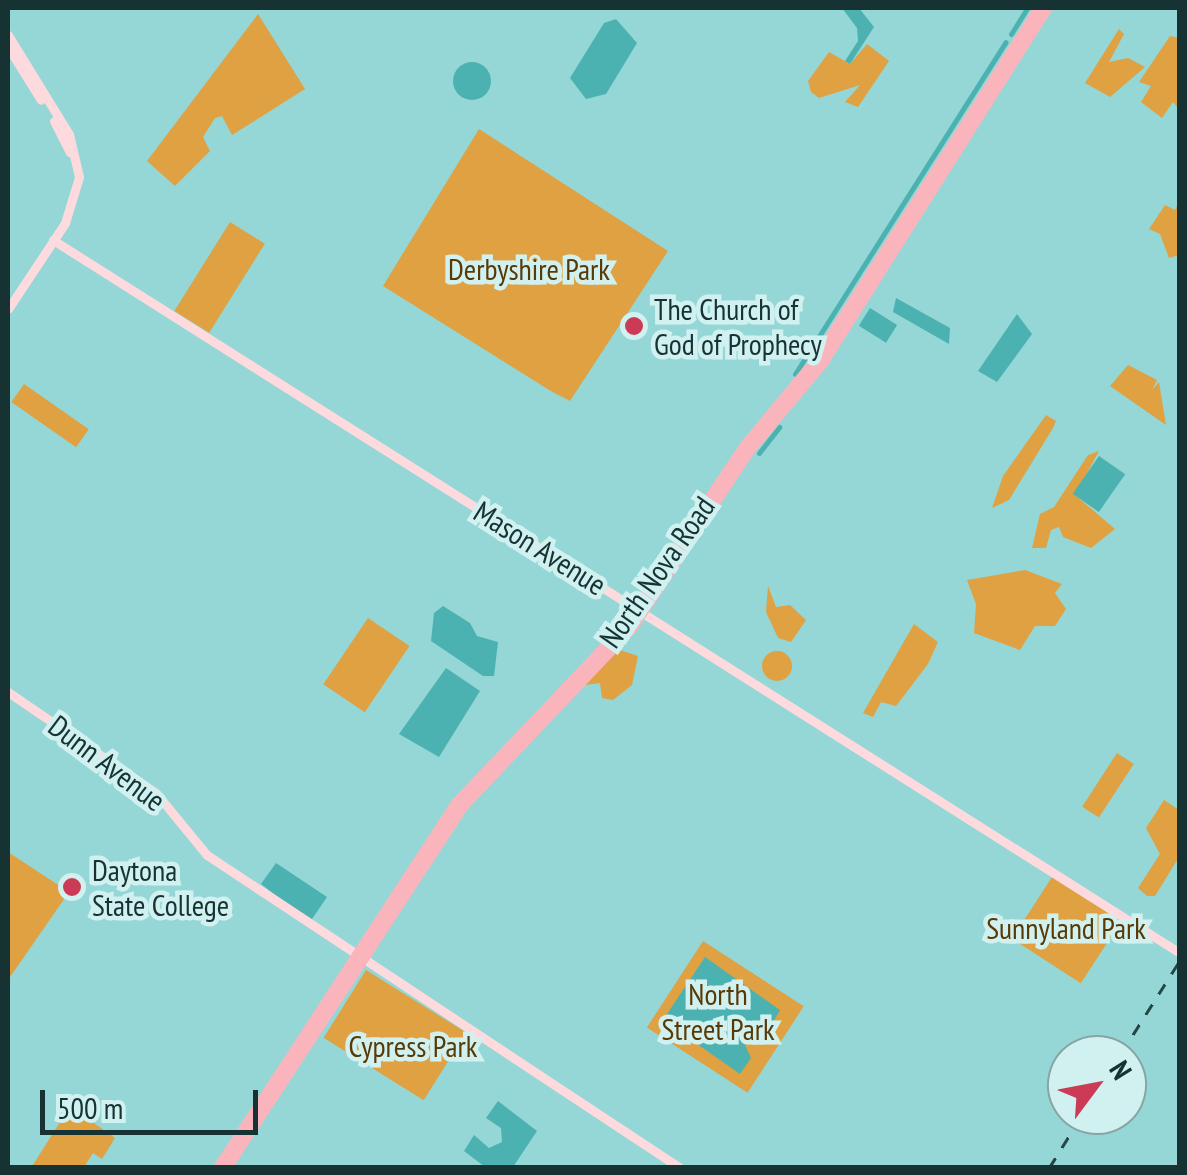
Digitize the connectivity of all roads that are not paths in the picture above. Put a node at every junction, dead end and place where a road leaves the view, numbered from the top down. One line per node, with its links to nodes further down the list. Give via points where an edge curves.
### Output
1 (1039, 8): 5 (main road, North Nova Road)
2 (1048, 8): 5 (main road, North Nova Road)
3 (8, 35): 6 (main road, via 69,134)
4 (8, 47): 6 (main road, via 66,141)
5 (974, 117): 9 (main road, North Nova Road, via 815,361 745,445); 10 (main road, North Nova Road, via 828,356 752,448)
6 (76, 175): 7 (main road, via 72,210)
7 (52, 240): 8 (main road); 11 (main road, Mason Avenue)
8 (8, 309)
9 (689, 530): 10 (main road); 11 (main road, North Nova Road)
10 (688, 546): 11 (main road, North Nova Road)
11 (640, 611): 13 (main road, North Nova Road); 13 (main road, North Nova Road, via 480,775); 14 (main road, Mason Avenue)
12 (8, 692): 15 (main road, Dunn Avenue, via 156,792 196,844)
13 (472, 791): 15 (main road, North Nova Road)
14 (1180, 953)
15 (358, 959): 16 (main road, North Nova Road); 17 (main road, North Nova Road); 18 (main road, Dunn Avenue)
16 (218, 1168)
17 (227, 1168)
18 (680, 1168)

